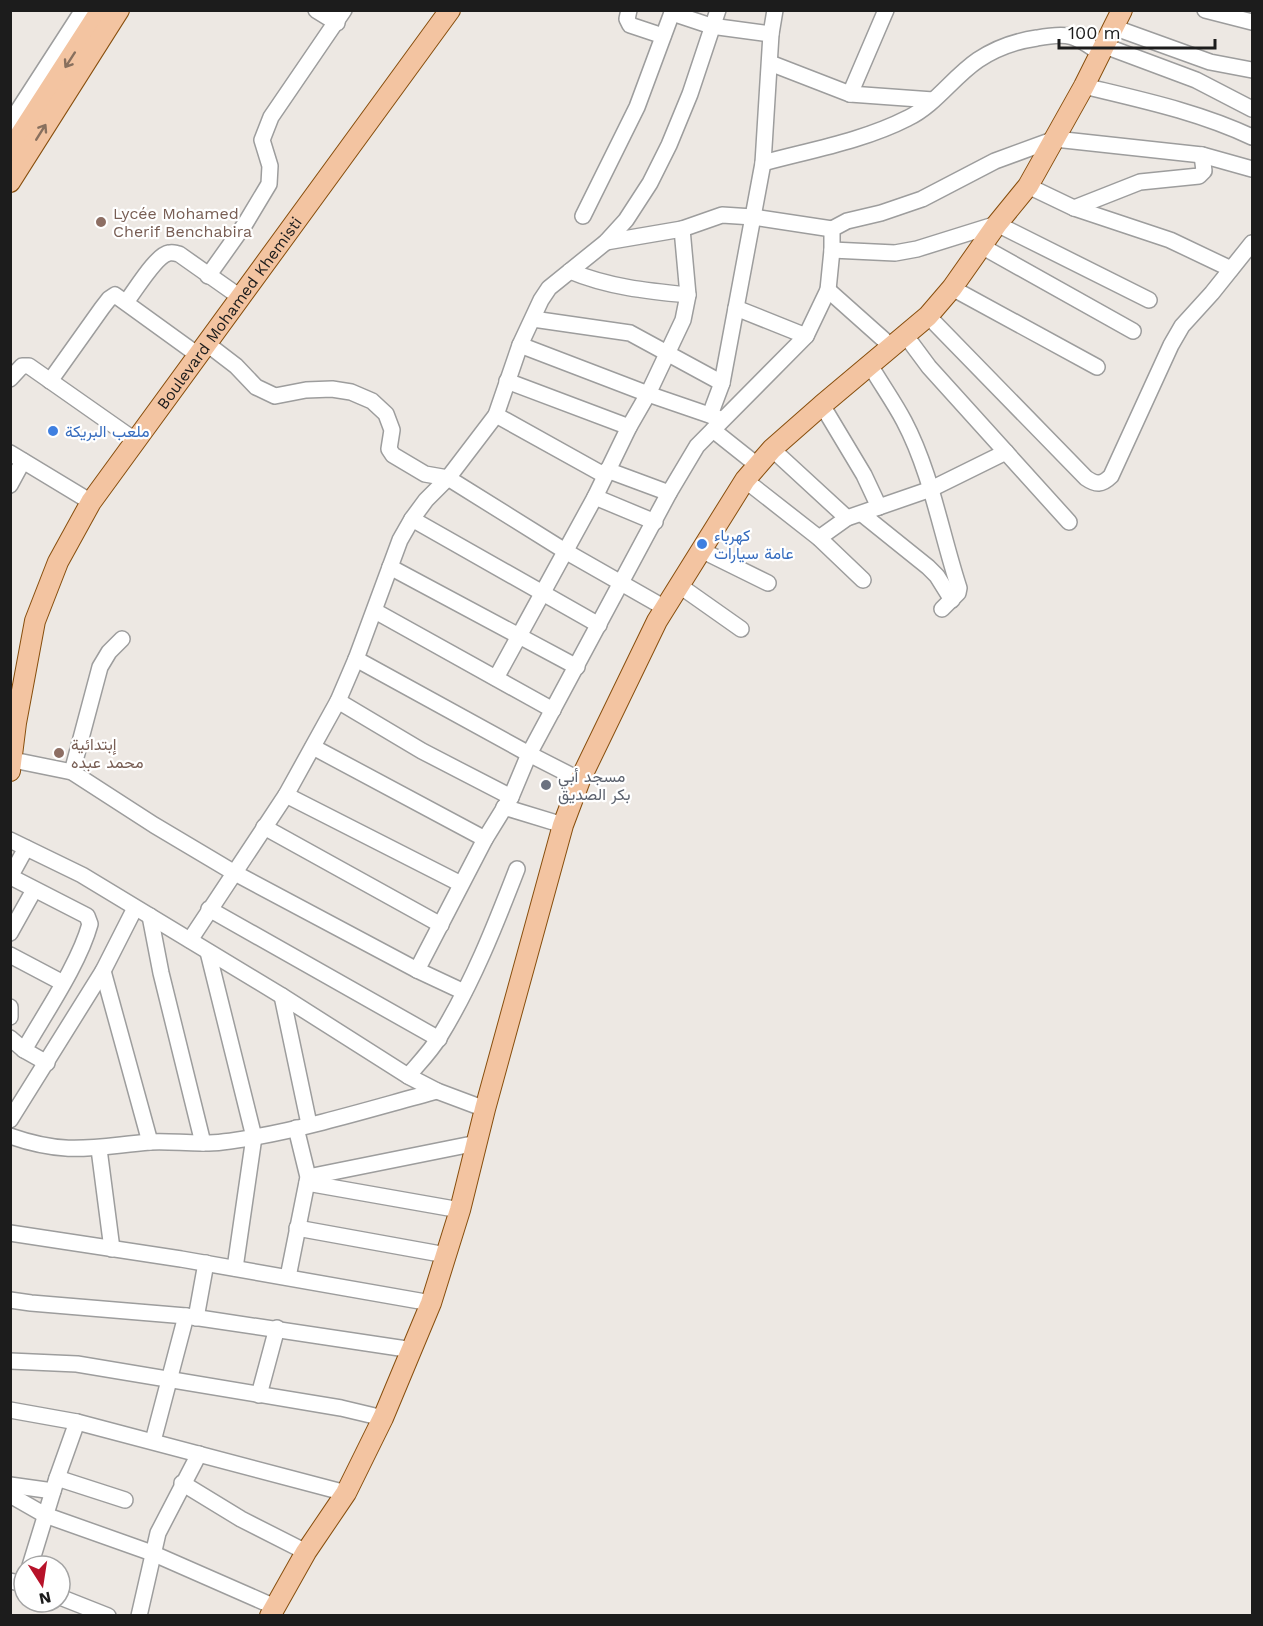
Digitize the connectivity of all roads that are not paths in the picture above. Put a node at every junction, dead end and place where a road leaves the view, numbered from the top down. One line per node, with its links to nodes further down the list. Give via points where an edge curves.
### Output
1 (83, 10): 25 (street)
2 (101, 10): 28 (main road, one-way to 28)
3 (119, 10): 32 (main road, one-way to 3)
4 (316, 10): 13 (street)
5 (450, 10): 50 (main road, Boulevard Mohamed Khemisti)
6 (629, 10): 17 (street, via 630,25)
7 (718, 10): 15 (street)
8 (775, 10): 16 (street)
9 (886, 10): 22 (street)
10 (1205, 10): 14 (street)
11 (672, 12): 15 (street); 17 (street)
12 (1119, 15): 18 (main road); 20 (street, via 1210,62)
13 (340, 17): 46 (street, via 271,117 262,140 270,166 269,184)
14 (1252, 22)
15 (711, 27): 16 (street); 40 (street, via 669,146 650,183)
16 (771, 34): 19 (street)
17 (663, 36): 35 (street, via 637,107)
18 (1103, 50): 21 (main road); 23 (street, via 1067,35 1020,41 977,61); 24 (street, via 1196,80)
19 (770, 63): 22 (street); 30 (street)
20 (1252, 70)
21 (1084, 86): 26 (street, via 1170,107); 27 (main road)
22 (850, 94): 23 (street)
23 (933, 100): 30 (street, via 910,117 875,132)
24 (1252, 110)
25 (10, 123)
26 (1252, 137)
27 (1055, 139): 29 (street); 33 (main road); 39 (street, via 995,161 922,199)
28 (10, 151)
29 (1202, 154): 31 (street); 34 (street, via 1204,171 1199,176 1140,182)
30 (763, 163): 36 (street)
31 (1252, 169)
32 (10, 182)
33 (1028, 186): 34 (street); 37 (main road)
34 (1074, 208): 44 (street, via 1170,240)
35 (583, 216)
36 (753, 217): 38 (street, via 722,215); 39 (street); 53 (street)
37 (997, 224): 42 (main road); 43 (street, via 895,253); 51 (street)
38 (682, 229): 40 (street); 49 (street)
39 (832, 229): 43 (street)
40 (606, 242): 45 (street)
41 (1252, 243): 44 (street)
42 (982, 247): 47 (main road); 56 (street)
43 (832, 250): 48 (street)
44 (1231, 269): 54 (street, via 1182,326 1111,477 1099,484 1086,478)
45 (570, 271): 49 (street, via 627,289); 55 (street, via 549,288)
46 (208, 276): 50 (street); 52 (street, via 171,252 155,263)
47 (952, 288): 54 (main road); 63 (street)
48 (828, 290): 57 (street); 58 (street)
49 (688, 295): 61 (street, via 682,320)
50 (240, 297): 60 (main road, Boulevard Mohamed Khemisti)
51 (1149, 300)
52 (126, 302): 60 (street); 65 (street, via 116,295 109,299)
53 (736, 308): 57 (street); 67 (street)
54 (928, 316): 58 (main road)
55 (533, 319): 59 (street); 61 (street, via 630,333)
56 (1133, 331)
57 (806, 336): 71 (street)
58 (899, 341): 62 (main road); 75 (street, via 929,367)
59 (520, 345): 66 (street); 68 (street)
60 (202, 349): 73 (main road, Boulevard Mohamed Khemisti); 79 (street, via 236,366 256,387 275,396 332,389 372,401 386,414 392,430 389,449 393,455 425,474)
61 (667, 352): 67 (street); 68 (street)
62 (870, 365): 69 (main road); 81 (street, via 904,422)
63 (1096, 367)
64 (10, 379): 65 (street, via 26,365)
65 (50, 381): 73 (street)
66 (507, 381): 70 (street); 72 (street)
67 (722, 383): 71 (street)
68 (648, 394): 71 (street); 72 (street)
69 (822, 405): 74 (main road); 85 (street)
70 (496, 415): 77 (street); 79 (street)
71 (715, 421): 78 (street); 82 (street)
72 (629, 427): 77 (street)
73 (136, 441): 84 (main road, Boulevard Mohamed Khemisti)
74 (772, 449): 78 (main road); 86 (street)
75 (1006, 452): 81 (street); 89 (street)
76 (17, 457): 80 (street); 84 (street)
77 (606, 472): 82 (street); 83 (street)
78 (751, 473): 90 (street); 92 (main road)
79 (448, 478): 87 (street); 91 (street)
80 (10, 485)
81 (931, 489): 85 (street); 86 (street, via 959,588 947,604 937,576 928,567)
82 (669, 493): 88 (street)
83 (595, 497): 88 (street); 91 (street)
84 (91, 502): 110 (main road, Boulevard Mohamed Khemisti, via 58,562 35,621)
85 (879, 507): 86 (street)
86 (854, 516): 90 (street)
87 (412, 519): 93 (street); 98 (street)
88 (656, 522): 95 (street)
89 (1069, 522)
90 (819, 538): 94 (street)
91 (565, 550): 95 (street); 98 (street)
92 (701, 550): 96 (street); 97 (main road)
93 (390, 567): 100 (street); 103 (street)
94 (863, 580)
95 (623, 582): 99 (street); 101 (street)
96 (768, 583)
97 (680, 586): 99 (main road); 102 (street)
98 (542, 595): 101 (street); 103 (street)
99 (665, 608): 115 (main road)
100 (375, 611): 105 (street); 107 (street)
101 (599, 625): 106 (street)
102 (741, 629)
103 (519, 637): 106 (street); 107 (street)
104 (122, 639): 114 (street, via 100,667)
105 (356, 659): 108 (street); 112 (street)
106 (577, 667): 109 (street)
107 (496, 678): 109 (street)
108 (338, 701): 111 (street); 117 (street)
109 (553, 710): 112 (street)
110 (13, 722): 113 (main road, Boulevard Mohamed Khemisti)
111 (313, 747): 116 (street); 120 (street)
112 (529, 754): 115 (street); 117 (street)
113 (12, 766): 114 (street)
114 (72, 772): 124 (street)
115 (580, 780): 118 (main road)
116 (286, 795): 119 (street); 126 (street)
117 (508, 802): 118 (street); 120 (street)
118 (563, 825): 149 (main road)
119 (264, 826): 124 (street); 131 (street)
120 (485, 839): 126 (street)
121 (10, 840): 122 (street)
122 (26, 848): 125 (street); 128 (street, via 82,875)
123 (517, 869): 139 (street)
124 (233, 872): 129 (street); 136 (street)
125 (10, 877): 127 (street)
126 (461, 884): 131 (street)
127 (34, 890): 132 (street); 138 (street, via 89,919 88,932)
128 (135, 908): 130 (street); 137 (street)
129 (209, 909): 133 (street); 144 (street)
130 (150, 916): 133 (street); 155 (street)
131 (441, 925): 136 (street)
132 (10, 933)
133 (190, 940): 134 (street)
134 (208, 952): 140 (street); 153 (street)
135 (10, 955): 138 (street)
136 (417, 970): 139 (street)
137 (103, 971): 146 (street); 154 (street)
138 (63, 983): 145 (street)
139 (464, 992): 144 (street)
140 (282, 996): 147 (street); 151 (street)
141 (10, 1008): 142 (street)
142 (10, 1017)
143 (10, 1038): 145 (street)
144 (439, 1039): 147 (street)
145 (24, 1050): 146 (street)
146 (47, 1063): 150 (street)
147 (408, 1076): 148 (street)
148 (437, 1091): 149 (street); 151 (street)
149 (485, 1109): 156 (main road)
150 (10, 1120)
151 (303, 1126): 153 (street); 158 (street)
152 (10, 1136): 157 (street, via 52,1148)
153 (254, 1137): 155 (street); 165 (street)
154 (150, 1142): 155 (street); 157 (street)
155 (203, 1143)
156 (477, 1143): 158 (street); 159 (main road)
157 (99, 1149): 162 (street)
158 (308, 1180): 159 (street); 160 (street)
159 (460, 1210): 163 (main road)
160 (297, 1228): 163 (street); 166 (street)
161 (10, 1233): 162 (street)
162 (112, 1249): 164 (street)
163 (446, 1255): 168 (main road)
164 (206, 1263): 165 (street); 169 (street)
165 (235, 1268): 166 (street)
166 (288, 1277): 168 (street)
167 (10, 1300): 169 (street)
168 (431, 1303): 171 (main road)
169 (191, 1317): 170 (street); 173 (street)
170 (277, 1328): 171 (street); 174 (street)
171 (413, 1350): 176 (main road)
172 (10, 1361): 173 (street, via 77,1364)
173 (170, 1380): 174 (street); 178 (street)
174 (259, 1395): 176 (street)
175 (10, 1410): 177 (street)
176 (383, 1418): 183 (main road)
177 (77, 1422): 178 (street); 182 (street)
178 (153, 1441): 179 (street)
179 (199, 1454): 180 (street); 183 (street)
180 (183, 1483): 187 (street, via 241,1519); 188 (street)
181 (10, 1485): 182 (street)
182 (55, 1485): 185 (street); 186 (street)
183 (346, 1493): 187 (main road)
184 (10, 1495): 186 (street)
185 (125, 1500)
186 (45, 1515): 188 (street); 189 (street)
187 (306, 1552): 191 (main road)
188 (152, 1553): 191 (street); 193 (street)
189 (34, 1554)
190 (72, 1602): 192 (street)
191 (272, 1611)
192 (108, 1616)
193 (139, 1616)

